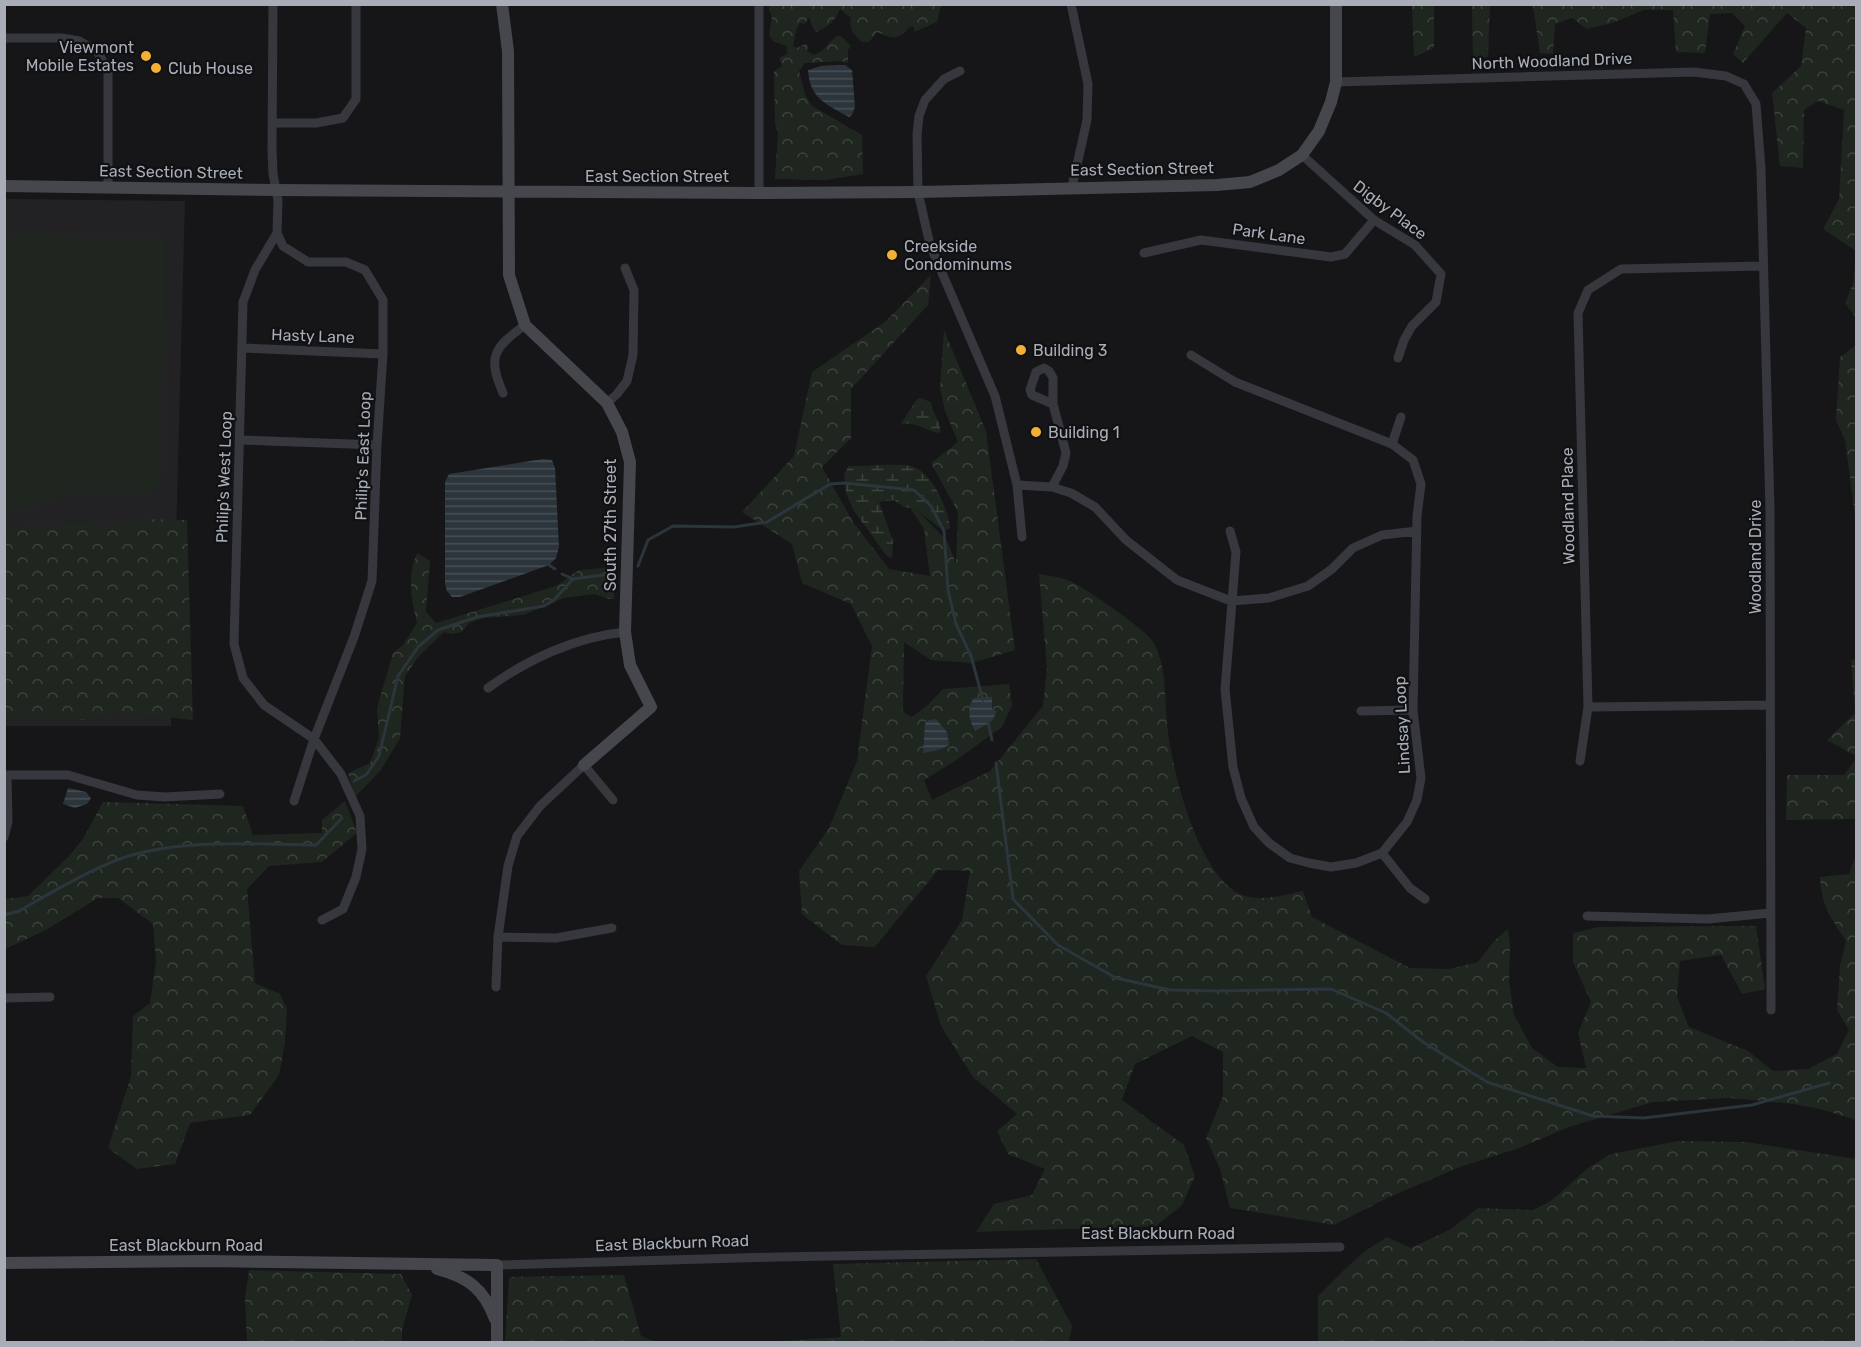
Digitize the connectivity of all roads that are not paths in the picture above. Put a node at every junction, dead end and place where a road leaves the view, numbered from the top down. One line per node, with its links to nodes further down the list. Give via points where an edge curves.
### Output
1 (273, 4): 11 (street, Philip's West Loop)
2 (356, 4): 11 (street, via 356,99 343,118 316,123)
3 (502, 4): 17 (street, South 27th Street, via 508,51)
4 (759, 4): 19 (street)
5 (1071, 4): 14 (street, via 1088,84 1087,120)
6 (1336, 4): 9 (street)
7 (4, 38): 15 (street, via 62,38 79,41 97,51 108,71)
8 (960, 70): 18 (street, via 925,100 919,116)
9 (1336, 82): 10 (street, North Woodland Drive, via 1694,72 1726,76 1744,84); 12 (street, via 1324,123)
10 (1756, 104): 23 (street, Woodland Drive)
11 (272, 123): 16 (street, Philip's West Loop)
12 (1302, 155): 14 (street, East Section Street, via 1250,182); 20 (street, Digby Place)
13 (4, 186): 15 (street, East Section Street)
14 (1072, 187): 18 (street, East Section Street)
15 (108, 188): 16 (street, East Section Street)
16 (276, 190): 17 (street, East Section Street); 21 (street, Philip's West Loop)
17 (509, 192): 19 (street, East Section Street); 25 (street, South 27th Street, via 510,275)
18 (918, 192): 19 (street, East Section Street); 37 (street, via 930,245 995,396)
19 (759, 193)
20 (1374, 220): 22 (street, Park Lane, via 1346,254 1331,257 1201,240); 29 (street, Digby Place, via 1415,245 1441,274 1436,302 1412,326)
21 (277, 233): 26 (street, Philip's West Loop, via 255,270 243,302); 27 (street, Philip's East Loop, via 283,246 308,262 346,262 365,270 383,300)
22 (1144, 253)
23 (1763, 266): 45 (street, Woodland Drive, via 1770,510); 46 (street, Woodland Place, via 1621,268 1588,290 1578,313)
24 (625, 268): 31 (street, via 634,290 633,355 627,381)
25 (525, 325): 30 (street, via 502,342 496,355 494,373); 31 (street, South 27th Street)
26 (243, 348): 27 (street, Hasty Lane); 34 (street, Philip's West Loop)
27 (383, 354): 36 (street, Philip's East Loop)
28 (1191, 355): 35 (street, Lindsay Loop, via 1234,382)
29 (1398, 358)
30 (503, 393)
31 (606, 403): 43 (street, South 27th Street, via 622,432 630,462)
32 (1053, 404): 38 (street, via 1066,453)
33 (1401, 417): 35 (street)
34 (240, 440): 36 (street); 49 (street, Philip's West Loop, via 234,644 243,678 264,705)
35 (1392, 444): 40 (street, Lindsay Loop, via 1413,460 1420,484)
36 (377, 445): 49 (street, Philip's East Loop, via 372,581)
37 (1017, 485): 38 (street); 41 (street)
38 (1052, 488): 42 (street, via 1071,493 1095,507 1126,540 1177,580)
39 (1230, 531): 42 (street, via 1236,552)
40 (1417, 531): 42 (street, via 1382,535 1353,548 1308,586 1269,598); 47 (street, Lindsay Loop)
41 (1022, 537)
42 (1231, 601): 57 (street, via 1225,689 1228,728 1241,798 1254,827 1290,858 1309,863 1331,867)
43 (625, 632): 44 (street, via 590,637 552,652 514,669); 51 (street, South 27th Street, via 630,665 651,707)
44 (488, 688)
45 (1770, 705): 46 (street); 59 (street, Woodland Drive)
46 (1588, 707): 50 (street, Woodland Place)
47 (1413, 710): 48 (street); 57 (street, Lindsay Loop, via 1421,778 1417,800 1407,822)
48 (1361, 711)
49 (314, 739): 55 (street, Philip's East Loop); 61 (street, Philip's West Loop, via 341,774 360,816 362,849 343,909)
50 (1580, 761)
51 (584, 765): 54 (street); 63 (street, via 540,806 517,836 508,866)
52 (6, 776): 53 (street, via 68,776 156,797); 56 (street, via 8,822)
53 (220, 794)
54 (613, 800)
55 (294, 801)
56 (4, 837)
57 (1382, 853): 58 (street, via 1410,888)
58 (1425, 899)
59 (1770, 913): 60 (street, via 1708,919); 67 (street, Woodland Drive)
60 (1587, 916)
61 (322, 920)
62 (612, 928): 63 (street, via 556,938)
63 (498, 937): 64 (street)
64 (496, 987)
65 (50, 997): 66 (street)
66 (4, 998)
67 (1771, 1010)
68 (1340, 1247): 71 (street, East Blackburn Road)
69 (4, 1263): 70 (street, East Blackburn Road)
70 (419, 1264): 71 (street, East Blackburn Road); 72 (street, via 471,1282 484,1295)
71 (497, 1265): 72 (street)
72 (497, 1326): 73 (street)
73 (497, 1342)

